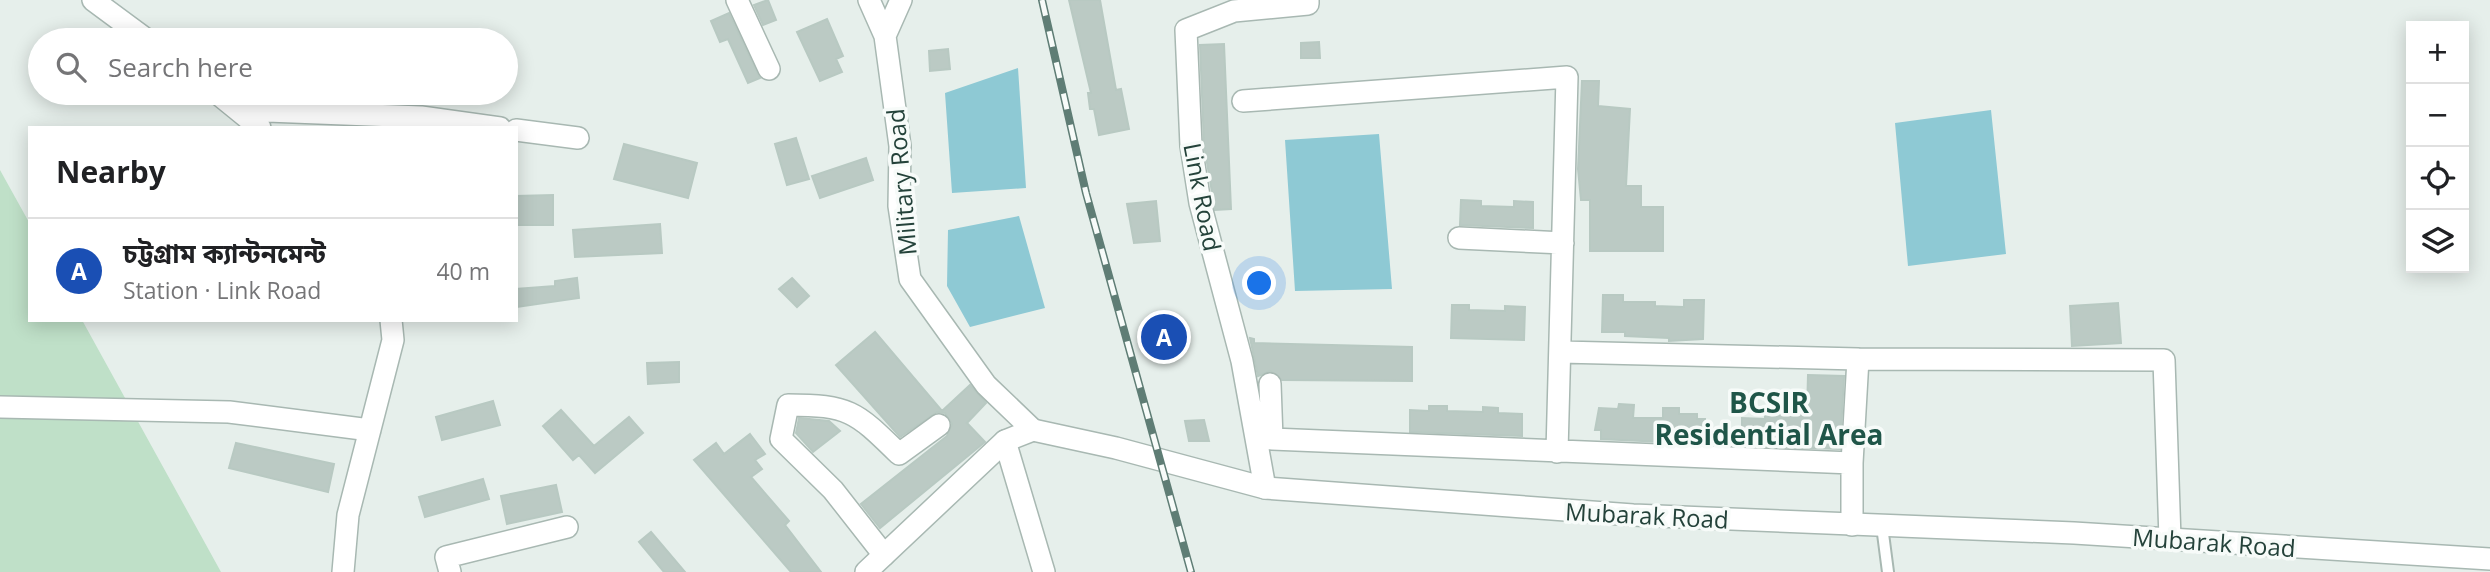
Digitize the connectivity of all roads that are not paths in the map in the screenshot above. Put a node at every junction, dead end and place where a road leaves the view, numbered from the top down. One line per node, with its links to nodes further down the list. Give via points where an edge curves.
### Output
1 (93, 0): 6 (street)
2 (737, 0): 8 (street)
3 (869, 0): 7 (street, Military Road)
4 (901, 0): 7 (street)
5 (1308, 0): 29 (street, Link Road, via 1308,4 1234,11 1186,30 1191,146 1200,203 1242,361)
6 (131, 28)
7 (885, 36): 25 (street, Military Road, via 901,146 899,206 910,279 986,385)
8 (769, 69)
9 (1243, 101): 17 (street, via 1567,77)
10 (233, 105): 11 (street)
11 (240, 110): 12 (street); 13 (street, via 421,117)
12 (258, 126)
13 (486, 126)
14 (518, 130): 15 (street)
15 (578, 138)
16 (1459, 238): 17 (street)
17 (1563, 243): 19 (street)
18 (391, 322): 24 (street, via 393,340)
19 (1561, 352): 20 (street); 27 (street)
20 (1858, 359): 28 (street); 33 (street, via 2164,360)
21 (1270, 384): 27 (street, via 1272,439)
22 (0, 407): 24 (street, via 229,412)
23 (939, 425): 34 (street, via 899,454 862,418 828,405 788,405 782,439 833,489)
24 (370, 430): 36 (street, via 348,515)
25 (1033, 430): 26 (street); 29 (street, Mubarak Road, via 1116,447)
26 (1005, 441): 34 (street); 39 (street)
27 (1557, 452): 28 (street)
28 (1852, 463): 30 (street)
29 (1265, 488): 30 (street, Mubarak Road, via 1633,515)
30 (1852, 525): 31 (street, Mubarak Road)
31 (1882, 526): 33 (street, Mubarak Road); 40 (lane)
32 (567, 527): 37 (street, via 446,557)
33 (2170, 539): 35 (street, Mubarak Road)
34 (884, 555): 38 (street)
35 (2490, 559)
36 (343, 572)
37 (450, 572)
38 (866, 572)
39 (1044, 572)
40 (1888, 572)

